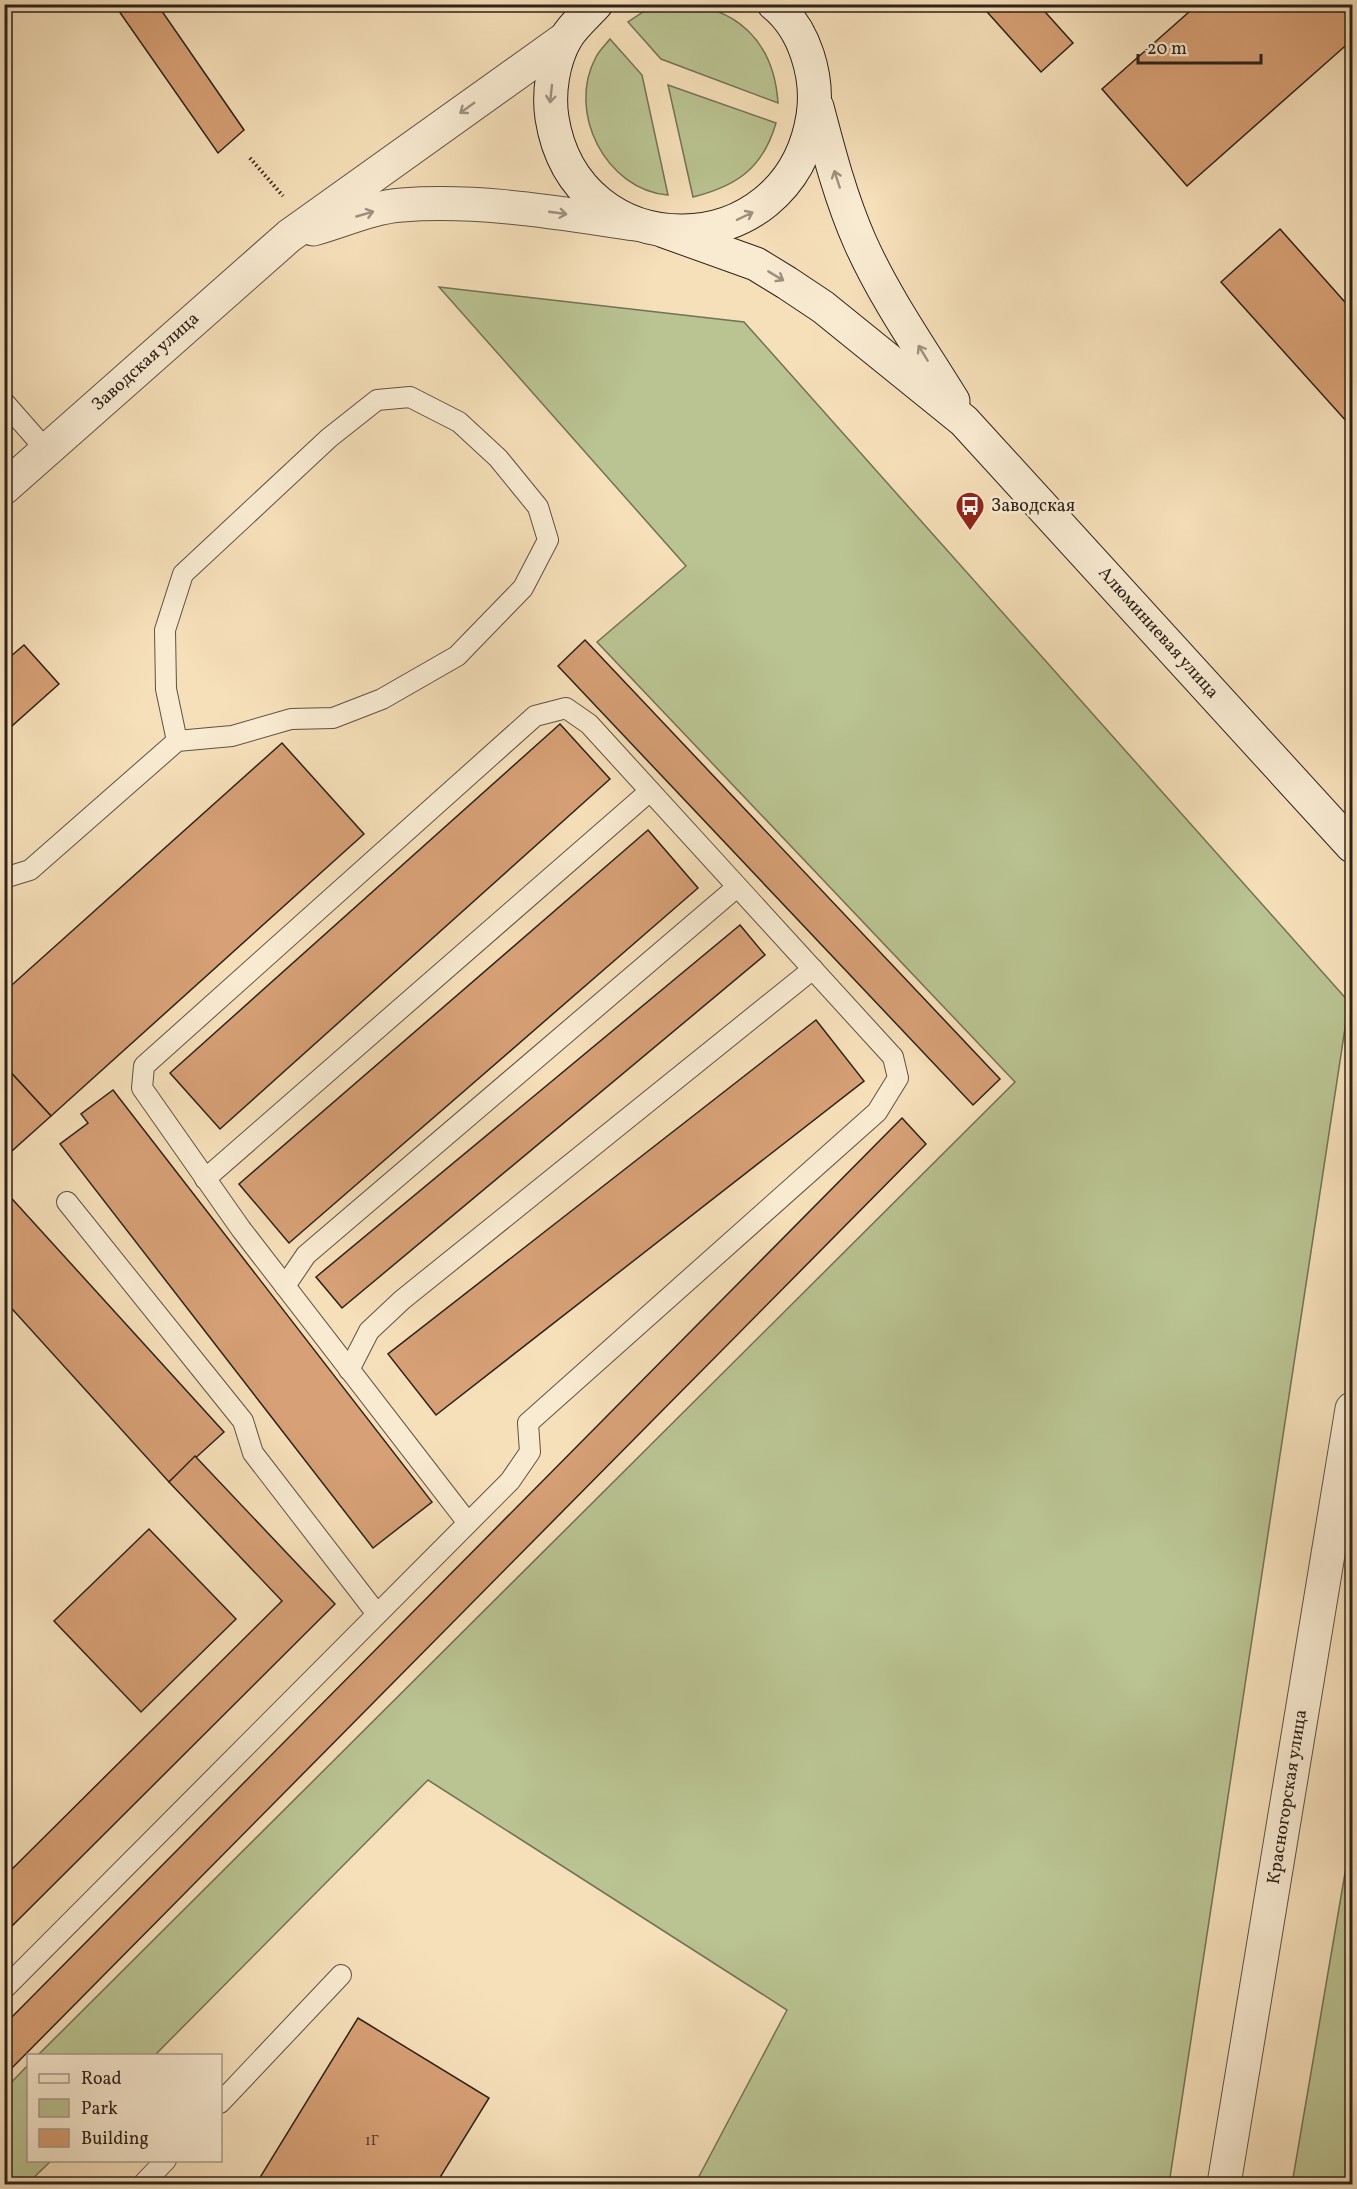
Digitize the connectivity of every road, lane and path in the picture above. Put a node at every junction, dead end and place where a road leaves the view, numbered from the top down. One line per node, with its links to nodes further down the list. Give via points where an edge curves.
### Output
1 (596, 4): 5 (main road)
2 (774, 4): 4 (main road)
3 (793, 4): 4 (main road)
4 (800, 37): 6 (main road, via 812,68)
5 (566, 38): 7 (main road, one-way to 7, via 554,70 550,104 555,138 569,169 591,196 613,212); 8 (main road, Заводская улица, one-way to 8)
6 (816, 102): 7 (main road, one-way to 6, via 691,232 723,226 753,212 778,192 798,165 810,134); 10 (main road, one-way to 6, via 861,244 834,173)
7 (650, 228): 8 (main road, one-way to 7, via 400,205 542,211); 10 (main road, one-way to 10, via 756,264 787,283)
8 (288, 236): 11 (main road, Заводская улица)
9 (4, 402): 11 (lane)
10 (964, 421): 15 (main road, Алюминиевая улица)
11 (47, 451): 12 (main road, Заводская улица)
12 (4, 488)
13 (177, 741): 13 (lane, via 166,689 165,630 183,574 329,438 376,400 410,397 459,422 498,458 538,507 548,540 523,588 457,656 382,699 333,718 291,719 232,736); 16 (lane, via 30,870)
14 (650, 791): 17 (lane); 19 (lane); 19 (lane, via 589,724 566,708 535,716 144,1066 142,1088)
15 (1353, 846)
16 (4, 878)
17 (737, 887): 18 (lane); 21 (lane, via 306,1255)
18 (813, 969): 22 (lane, via 402,1300 369,1331); 24 (lane, via 893,1057 898,1078 877,1112 528,1423 530,1452 510,1481)
19 (206, 1179): 21 (lane)
20 (68, 1202): 25 (lane, via 243,1421 253,1453)
21 (285, 1286): 22 (lane)
22 (350, 1370): 24 (lane)
23 (1353, 1409): 31 (main road, Красногорская улица)
24 (468, 1523): 25 (lane)
25 (377, 1614): 27 (lane)
26 (341, 1975): 28 (lane)
27 (4, 1989)
28 (222, 2101)
29 (164, 2162): 30 (lane)
30 (143, 2184)
31 (1224, 2184)

